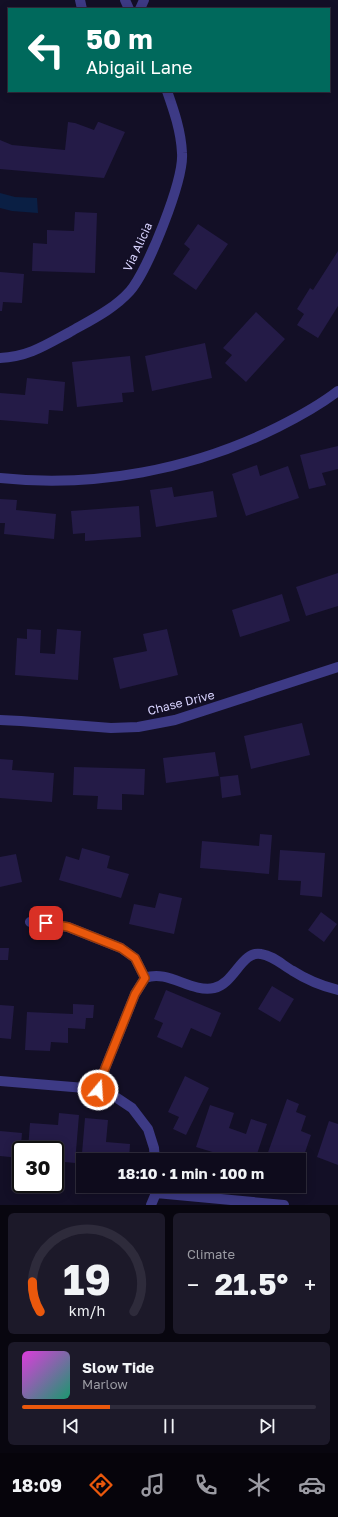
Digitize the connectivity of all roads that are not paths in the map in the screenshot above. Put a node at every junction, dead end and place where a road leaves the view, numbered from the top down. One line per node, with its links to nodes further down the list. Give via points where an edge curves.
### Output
1 (167, 92): 2 (street, Via Alicia, via 181,133 183,154 180,174 144,272 130,291 110,309 40,349 21,356)
2 (0, 358)
3 (338, 391): 4 (street, via 294,419 259,436 177,465 127,476 85,480 31,482)
4 (0, 478)
5 (338, 667): 6 (street, Chase Drive, via 175,720 138,727 111,728)
6 (0, 720)
7 (30, 922): 8 (street, via 68,927 121,948 135,958)
8 (145, 978): 9 (street, via 161,976 191,985 214,988 228,981 251,955 259,953 270,956 305,978); 11 (street, via 135,994)
9 (338, 990)
10 (0, 1081): 11 (street)
11 (98, 1090): 12 (street, via 123,1101 140,1118 150,1134)
12 (154, 1153)
13 (155, 1193): 15 (street)
14 (188, 1193): 16 (street)
15 (151, 1205)
16 (284, 1205)

